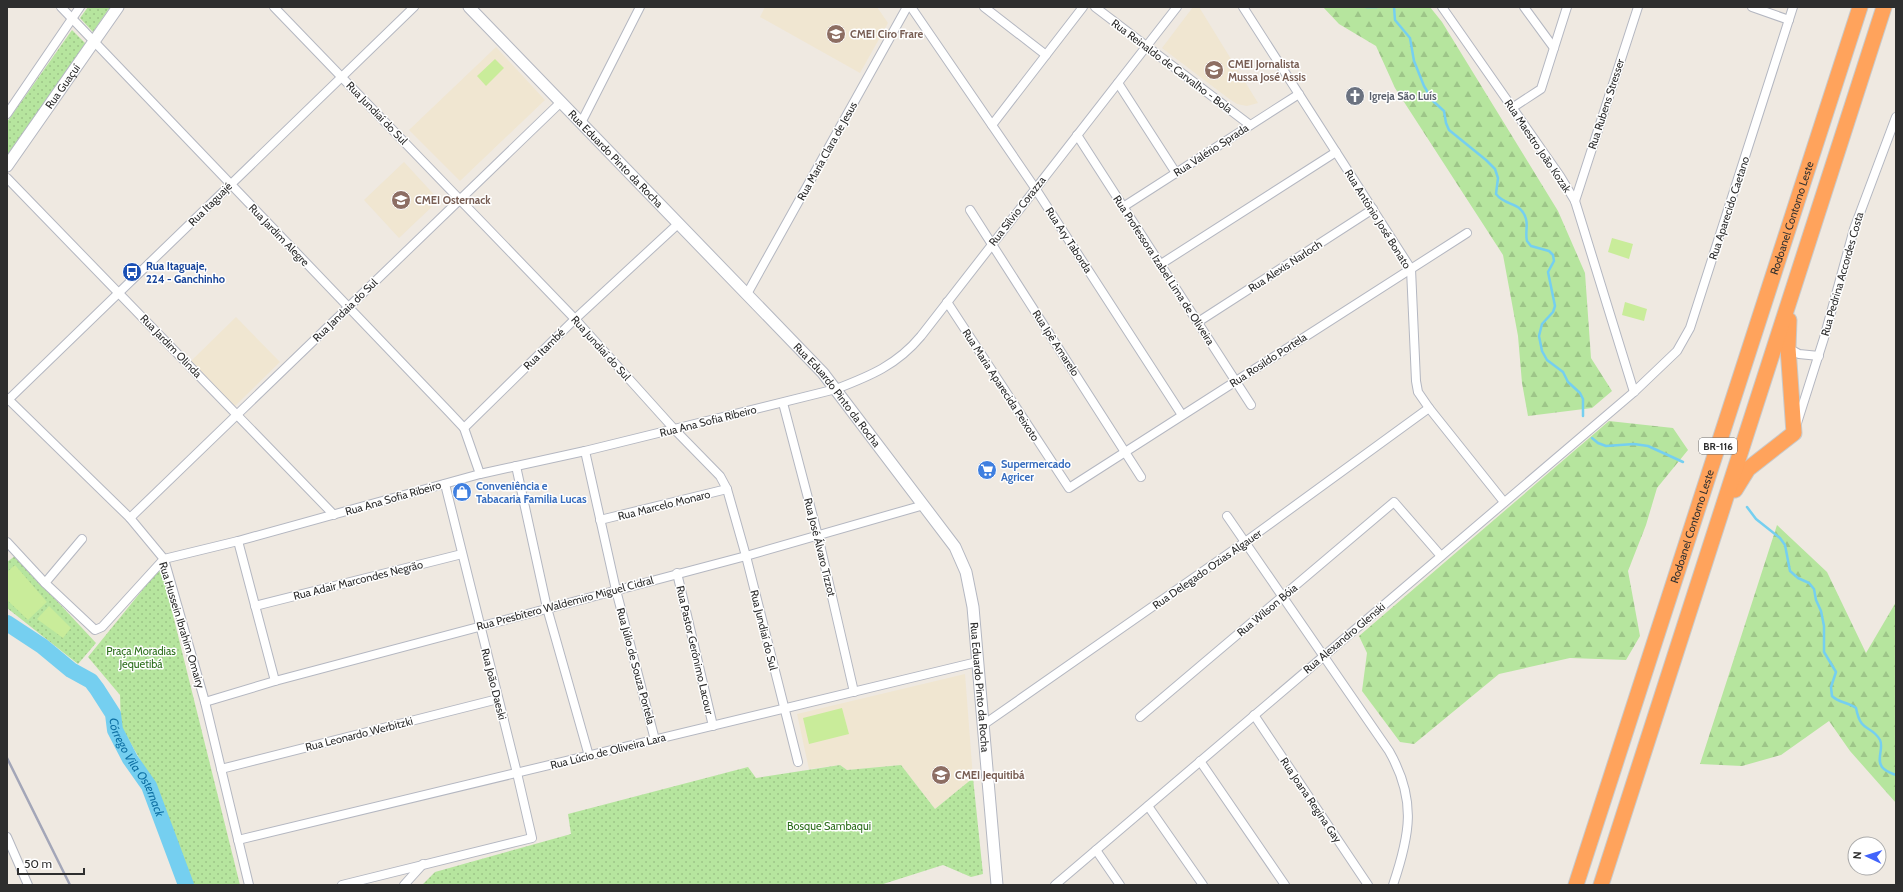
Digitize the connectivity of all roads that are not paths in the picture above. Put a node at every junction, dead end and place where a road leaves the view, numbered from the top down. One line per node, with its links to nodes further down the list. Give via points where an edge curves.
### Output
1 (61, 7): 23 (street, Rua Jardim Alegre)
2 (80, 7): 23 (street)
3 (118, 7): 25 (main road, Rua Guaçuí)
4 (274, 7): 29 (street, Rua Jundiaí do Sul)
5 (414, 7): 29 (street, Rua Itaguajé)
6 (469, 7): 32 (main road, Rua Eduardo Pinto da Rocha)
7 (640, 7): 36 (street)
8 (907, 7): 57 (street, Rua Maria Clara de Jesus)
9 (911, 7): 37 (street, Rua Ary Taborda)
10 (984, 7): 28 (street)
11 (1083, 7): 28 (street)
12 (1094, 7): 26 (street, Rua Reinaldo de Carvalho - Bola)
13 (1177, 7): 26 (street, Rua Sílvio Corazza)
14 (1243, 7): 31 (street, Rua Antônio José Bonato)
15 (1442, 7): 33 (street, Rua Maestro João Kozak)
16 (1524, 7): 27 (street)
17 (1567, 7): 27 (street)
18 (1638, 7): 47 (street, Rua Rubens Stresser)
19 (1752, 7): 24 (street)
20 (1793, 7): 24 (street, Rua Aparecido Caetano)
21 (1860, 7): 141 (highway, Rodoanel Contorno Leste / BR-116)
22 (1884, 7): 58 (highway, Rodoanel Contorno Leste / BR-116)
23 (72, 18): 25 (street, Rua Jardim Alegre); 34 (street)
24 (1789, 20): 67 (street, Rua Aparecido Caetano, via 1687,337 1671,357)
25 (94, 41): 41 (main road, Rua Guaçuí); 44 (street, Rua Jardim Alegre)
26 (1146, 46): 30 (street, Rua Sílvio Corazza); 38 (street, Rua Reinaldo de Carvalho - Bola)
27 (1554, 48): 33 (street, via 1541,90)
28 (1046, 55): 37 (street)
29 (342, 77): 44 (street, Rua Itaguajé); 46 (street, Rua Jundiaí do Sul)
30 (1118, 83): 39 (street, Rua Sílvio Corazza); 42 (street)
31 (1299, 94): 38 (street, Rua Valério Sprada); 40 (street, Rua Antônio José Bonato)
32 (561, 102): 36 (main road, Rua Eduardo Pinto da Rocha); 46 (street, Rua Jandaia do Sul)
33 (1512, 108): 47 (street, Rua Maestro João Kozak)
34 (7, 114)
35 (1896, 117): 64 (street, Rua Pedrina Accordes Costa, via 1854,229)
36 (581, 123): 51 (main road, Rua Eduardo Pinto da Rocha)
37 (992, 125): 45 (street, Rua Ary Taborda)
38 (1250, 126): 42 (street, Rua Valério Sprada)
39 (1077, 135): 45 (street, Rua Sílvio Corazza); 48 (street, Rua Professora Izabel Lima de Oliveira)
40 (1336, 152): 49 (street, Rua Antônio José Bonato); 54 (street)
41 (7, 166)
42 (1176, 173): 48 (street, Rua Valério Sprada)
43 (7, 178): 56 (street, Rua Jardim Olinda)
44 (230, 184): 56 (street, Rua Itaguajé); 60 (street, Rua Jardim Alegre)
45 (1035, 188): 53 (street, Rua Sílvio Corazza); 73 (street, Rua Ary Taborda)
46 (460, 199): 60 (street, Rua Jandaia do Sul); 61 (street, Rua Jundiaí do Sul)
47 (1575, 201): 67 (street, Rua Maestro João Kozak)
48 (1123, 206): 54 (street, Rua Professora Izabel Lima de Oliveira)
49 (1373, 209): 55 (street, Rua Antônio José Bonato); 62 (street, Rua Alexis Narloch)
50 (970, 210): 53 (street, Rua Ipê Amarelo)
51 (679, 223): 57 (main road, Rua Eduardo Pinto da Rocha); 61 (street, Rua Itambé)
52 (1467, 233): 55 (street, Rua Rosildo Portela)
53 (992, 244): 59 (street, Rua Sílvio Corazza); 78 (street, Rua Ipê Amarelo)
54 (1160, 264): 62 (street, Rua Professora Izabel Lima de Oliveira)
55 (1411, 269): 65 (street, Rua Rosildo Portela); 71 (street, Rua Antônio José Bonato, via 1416,381 1418,392)
56 (120, 293): 68 (street, Rua Itaguajé); 72 (street, Rua Jardim Olinda)
57 (747, 294): 66 (main road, Rua Eduardo Pinto da Rocha)
58 (1790, 300): 63 (highway); 91 (highway, Rodoanel Contorno Leste / BR-116)
59 (947, 302): 66 (street, Rua Sílvio Corazza, via 899,358 882,369); 83 (street, Rua Maria Aparecida Peixoto)
60 (348, 307): 72 (street, Rua Jandaia do Sul); 74 (street, Rua Jardim Alegre)
61 (575, 318): 74 (street, Rua Itambé); 75 (street, Rua Jundiaí do Sul)
62 (1198, 322): 65 (street, Rua Professora Izabel Lima de Oliveira)
63 (1788, 348): 64 (street, via 1799,354); 76 (highway)
64 (1818, 356): 76 (street, Rua Pedrina Accordes Costa)
65 (1236, 381): 70 (street, Rua Professora Izabel Lima de Oliveira); 73 (street, Rua Rosildo Portela)
66 (836, 389): 69 (street, Rua Ana Sofia Ribeiro); 86 (main road, Rua Eduardo Pinto da Rocha)
67 (1634, 392): 85 (street, Rua Alexandro Glenski)
68 (7, 399): 89 (street, Rua Hussein Ibrahim Omairy)
69 (783, 403): 75 (street, Rua Ana Sofia Ribeiro); 92 (street, Rua José Álvaro Tizzot)
70 (1251, 405)
71 (1429, 408): 85 (street, Rua Antônio José Bonato); 96 (street, Rua Delegado Ozias Algauer)
72 (237, 415): 87 (street, Rua Jardim Olinda); 89 (street, Rua Jandaia do Sul)
73 (1182, 415): 78 (street, Rua Rosildo Portela)
74 (464, 428): 80 (street, Rua Jardim Alegre)
75 (674, 430): 77 (street, Rua Ana Sofia Ribeiro); 84 (street, Rua Jundiaí do Sul, via 720,476)
76 (1794, 433): 91 (highway, via 1753,464 1743,475)
77 (585, 451): 79 (street, Rua Ana Sofia Ribeiro); 90 (street, Rua Júlio de Souza Portela)
78 (1125, 452): 81 (street, Rua Ipê Amarelo); 83 (street, Rua Rosildo Portela)
79 (516, 466): 80 (street, Rua Ana Sofia Ribeiro); 106 (street)
80 (480, 474): 82 (street, Rua Ana Sofia Ribeiro)
81 (1141, 476)
82 (445, 484): 87 (street, Rua Ana Sofia Ribeiro); 97 (street, Rua João Daeski)
83 (1069, 488)
84 (727, 489): 90 (street, Rua Marcelo Monaro); 98 (street, Rua Jundiaí do Sul)
85 (1504, 502): 99 (street, Rua Alexandro Glenski)
86 (924, 505): 92 (street, Rua Presbítero Waldemiro Miguel Cidral); 109 (main road, Rua Eduardo Pinto da Rocha, via 955,547 966,572)
87 (334, 515): 94 (street, Rua Ana Sofia Ribeiro)
88 (1227, 516): 96 (street)
89 (130, 518): 100 (street, Rua Hussein Ibrahim Omairy)
90 (600, 520): 103 (street, Rua Júlio de Souza Portela)
91 (1714, 534): 142 (highway, Rodoanel Contorno Leste / BR-116)
92 (818, 536): 98 (street, Rua Presbítero Waldemiro Miguel Cidral); 111 (street, Rua José Álvaro Tizzot)
93 (82, 539): 102 (street)
94 (238, 541): 100 (street, Rua Ana Sofia Ribeiro); 105 (street)
95 (7, 542): 102 (street)
96 (1245, 542): 104 (street); 117 (street, Rua Delegado Ozias Algauer)
97 (462, 554): 105 (street, Rua Adair Marcondes Negrão); 107 (street, Rua João Daeski)
98 (746, 556): 101 (street, Rua Presbítero Waldemiro Miguel Cidral); 114 (street, Rua Jundiaí do Sul)
99 (1441, 556): 104 (street, Rua Wilson Bóia, via 1394,502); 108 (street, Rua Alexandro Glenski)
100 (164, 559): 102 (street, via 102,627 95,630); 113 (street, Rua Hussein Ibrahim Omairy)
101 (677, 573): 103 (street, Rua Presbítero Waldemiro Miguel Cidral); 118 (street, Rua Pastor Gerônimo Lacour)
102 (44, 583)
103 (616, 590): 106 (street, Rua Presbítero Waldemiro Miguel Cidral); 119 (street, Rua Júlio de Souza Portela)
104 (1282, 596): 108 (street); 116 (street, Rua Wilson Bóia)
105 (255, 606): 110 (street)
106 (547, 608): 107 (street, Rua Presbítero Waldemiro Miguel Cidral); 120 (street)
107 (480, 626): 110 (street, Rua Presbítero Waldemiro Miguel Cidral); 112 (street, Rua João Daeski)
108 (1323, 656): 115 (street, Rua Alexandro Glenski); 140 (street, via 1389,751 1406,788 1407,832)
109 (978, 662): 111 (street, Rua Lúcio de Oliveira Lara); 117 (main road, Rua Eduardo Pinto da Rocha)
110 (275, 681): 113 (street, Rua Presbítero Waldemiro Miguel Cidral)
111 (854, 692): 114 (street, Rua Lúcio de Oliveira Lara)
112 (498, 699): 123 (street, Rua Leonardo Werbitzki); 124 (street, Rua João Daeski)
113 (205, 702): 123 (street, Rua Hussein Ibrahim Omairy)
114 (784, 709): 118 (street, Rua Lúcio de Oliveira Lara); 122 (street, Rua Jundiaí do Sul)
115 (1254, 716): 121 (street, Rua Alexandro Glenski); 139 (street, Rua Joana Regina Gay)
116 (1140, 717)
117 (983, 725): 134 (main road, Rua Eduardo Pinto da Rocha)
118 (713, 726): 119 (street, Rua Lúcio de Oliveira Lara)
119 (655, 740): 120 (street, Rua Lúcio de Oliveira Lara)
120 (589, 756): 124 (street, Rua Lúcio de Oliveira Lara)
121 (1200, 761): 125 (street, Rua Alexandro Glenski); 138 (street)
122 (798, 762)
123 (221, 769): 127 (street, Rua Hussein Ibrahim Omairy)
124 (517, 773): 127 (street, Rua Lúcio de Oliveira Lara); 129 (street, Rua João Daeski, via 532,838)
125 (1148, 806): 128 (street, Rua Alexandro Glenski); 137 (street)
126 (7, 837): 130 (street)
127 (238, 840): 131 (street, Rua Hussein Ibrahim Omairy)
128 (1096, 850): 135 (street, Rua Alexandro Glenski); 136 (street)
129 (423, 864): 132 (street); 133 (street)
130 (28, 885)
131 (248, 885)
132 (342, 885)
133 (404, 885)
134 (996, 885)
135 (1055, 885)
136 (1120, 885)
137 (1203, 885)
138 (1285, 885)
139 (1368, 885)
140 (1393, 885)
141 (1576, 885)
142 (1601, 885)

